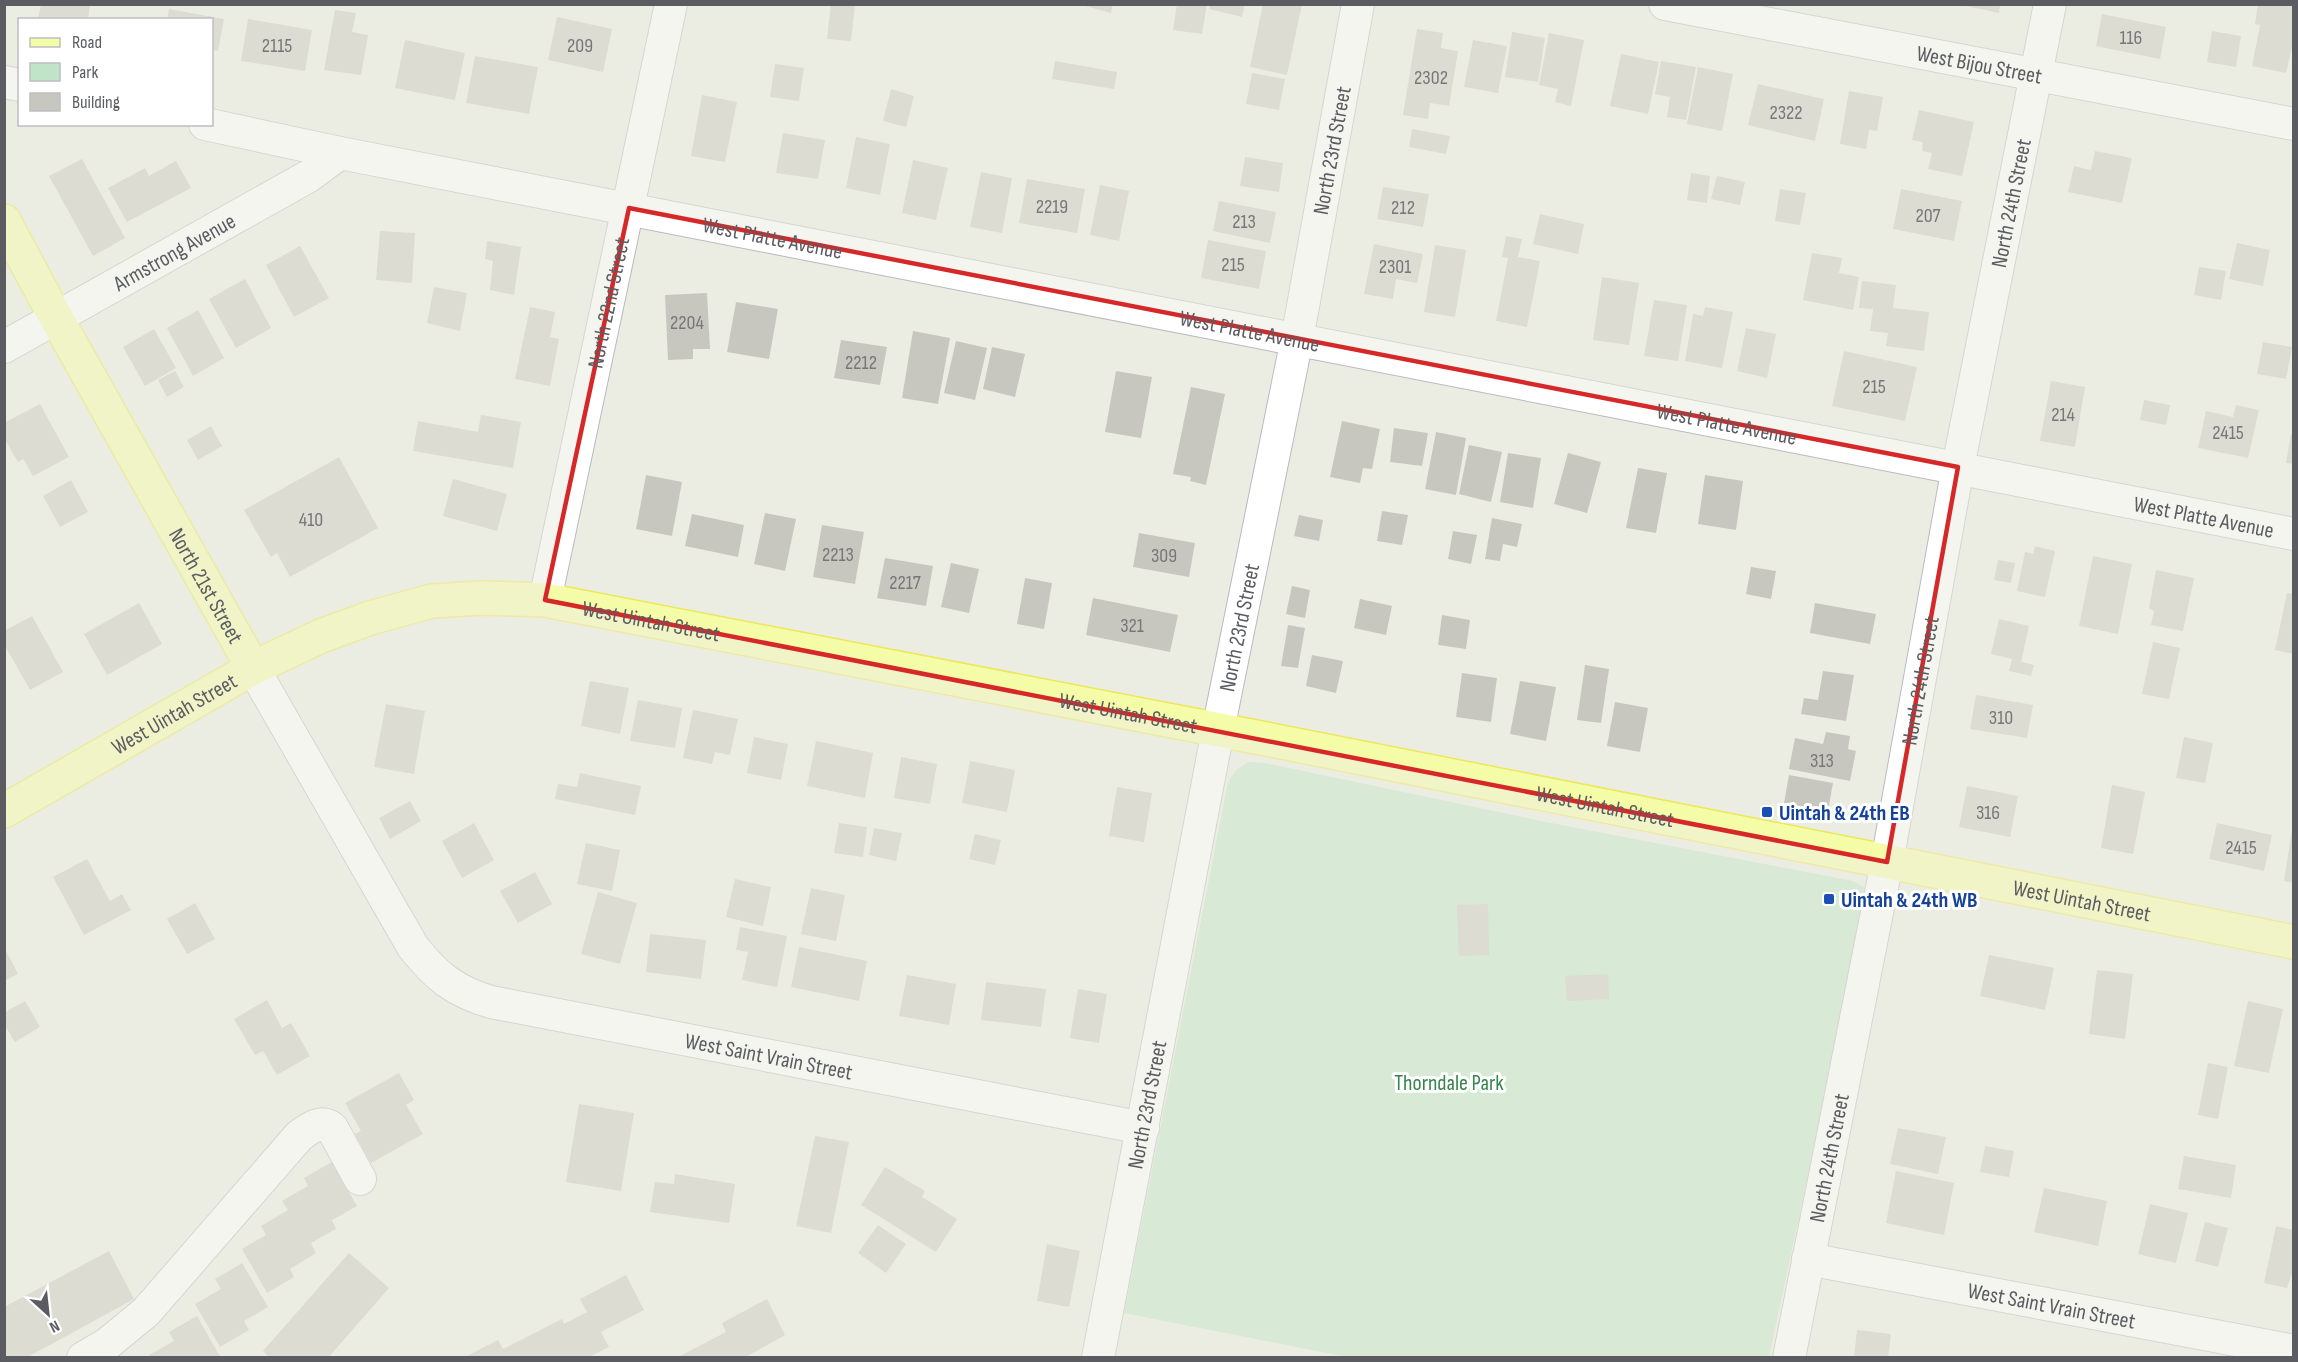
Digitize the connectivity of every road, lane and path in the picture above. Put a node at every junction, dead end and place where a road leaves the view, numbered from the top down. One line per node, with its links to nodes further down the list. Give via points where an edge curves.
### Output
1 (671, 4): 9 (street, North 22nd Street)
2 (1358, 4): 12 (street, North 23rd Street)
3 (1665, 4): 5 (street, West Bijou Street)
4 (2050, 4): 5 (street, North 24th Street)
5 (2036, 75): 6 (street, West Bijou Street); 14 (street, North 24th Street)
6 (2294, 124)
7 (213, 126): 8 (street, West Platte Avenue)
8 (340, 153): 9 (street, West Platte Avenue); 11 (street, Armstrong Avenue, via 309,176)
9 (629, 208): 12 (street, West Platte Avenue); 16 (street, North 22nd Street)
10 (4, 221): 11 (main road, North 21st Street)
11 (57, 318): 13 (street, Armstrong Avenue); 17 (main road, North 21st Street)
12 (1297, 339): 14 (street, West Platte Avenue); 18 (street, North 23rd Street)
13 (4, 347)
14 (1958, 467): 15 (street, West Platte Avenue); 20 (street, North 24th Street)
15 (2294, 534)
16 (545, 600): 17 (main road, West Uintah Street, via 432,601 331,632); 18 (main road, West Uintah Street)
17 (253, 668): 19 (main road, West Uintah Street); 22 (street, North 21st Street)
18 (1218, 730): 20 (main road, West Uintah Street); 23 (street, North 23rd Street)
19 (4, 811)
20 (1887, 862): 21 (main road, West Uintah Street); 25 (street, North 24th Street)
21 (2294, 942)
22 (413, 947): 23 (street, West Saint Vrain Street, via 446,982 491,1002)
23 (1143, 1128): 28 (street, North 23rd Street)
24 (360, 1179): 27 (street, via 332,1128 327,1124 310,1128 146,1312)
25 (1808, 1259): 26 (street, West Saint Vrain Street); 29 (street, North 24th Street)
26 (2294, 1351)
27 (83, 1358)
28 (1098, 1358)
29 (1789, 1358)

